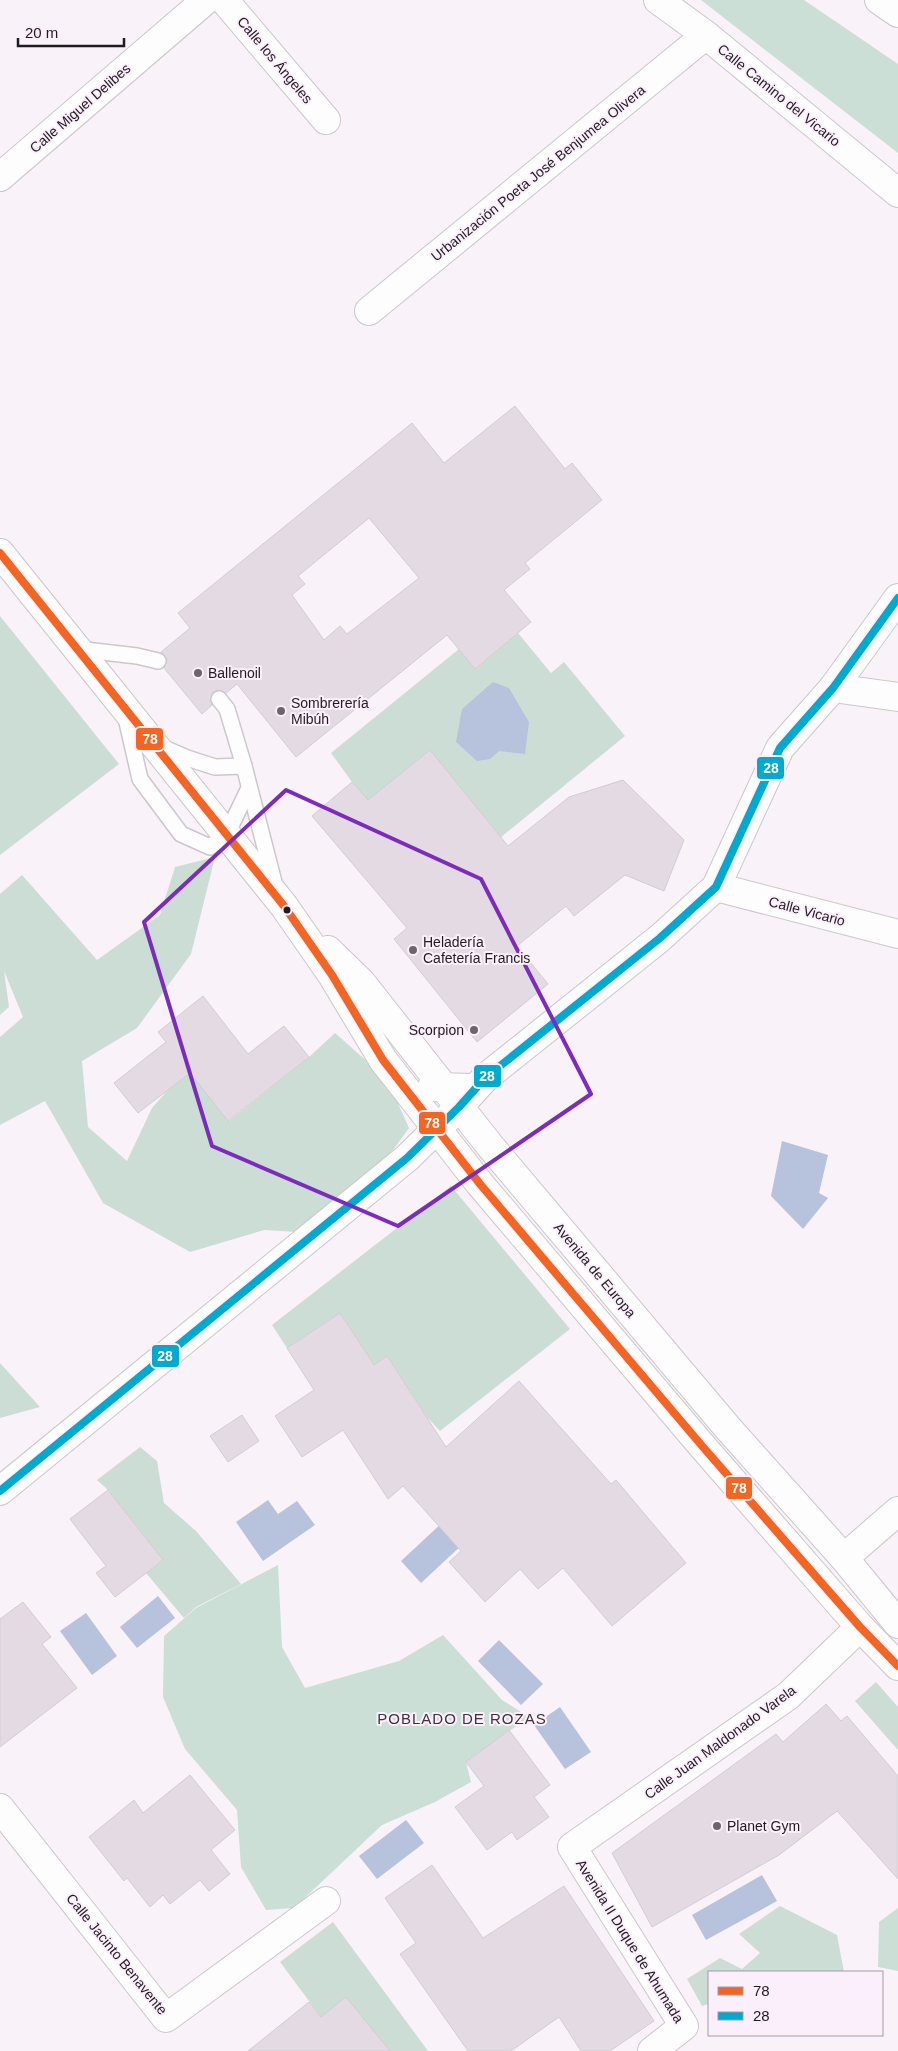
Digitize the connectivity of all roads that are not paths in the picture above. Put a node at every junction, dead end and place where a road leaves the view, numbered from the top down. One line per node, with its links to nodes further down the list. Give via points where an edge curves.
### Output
1 (206, 0): 8 (main road, Calle Miguel Delibes)
2 (224, 0): 7 (main road, Calle los Ángeles)
3 (658, 0): 6 (main road, Calle Camino del Vicario)
4 (879, 0): 5 (main road)
5 (898, 13)
6 (706, 35): 9 (main road, Calle Camino del Vicario); 10 (main road, Urbanización Poeta José Benjumea Olivera)
7 (326, 120)
8 (0, 177)
9 (898, 193)
10 (369, 312)
11 (0, 553): 13 (main road, Avenida de Europa)
12 (898, 598): 15 (main road)
13 (77, 648): 14 (lane); 18 (main road, Avenida de Europa)
14 (158, 661)
15 (833, 688): 16 (main road); 23 (main road, via 780,748)
16 (898, 697)
17 (219, 700): 20 (lane, via 227,710)
18 (123, 706): 19 (main road, Avenida de Europa); 22 (lane, via 140,779 181,834 210,847)
19 (154, 744): 20 (lane, via 215,767); 22 (main road, Avenida de Europa)
20 (244, 766): 21 (lane)
21 (249, 788): 22 (lane); 24 (lane)
22 (227, 834): 24 (main road, Avenida de Europa)
23 (716, 887): 25 (main road, Calle Vicario); 27 (main road, via 660,938)
24 (285, 907): 26 (main road, Avenida de Europa); 27 (main road, Avenida de Europa, via 361,982)
25 (898, 934)
26 (332, 975): 27 (main road, via 371,1014 429,1087); 28 (main road, Avenida de Europa, via 383,1060)
27 (460, 1094): 28 (main road); 29 (main road, Avenida de Europa)
28 (436, 1137): 29 (main road, via 466,1141 627,1333); 30 (main road); 31 (main road, Avenida de Europa, via 480,1184)
29 (665, 1355): 33 (main road, Avenida de Europa)
30 (0, 1491)
31 (748, 1500): 33 (main road, via 781,1512 823,1558); 35 (main road, Avenida de Europa)
32 (898, 1512): 33 (main road)
33 (844, 1558): 34 (main road, Avenida de Europa)
34 (898, 1624)
35 (860, 1627): 36 (main road, Avenida de Europa); 38 (main road, Calle Juan Maldonado Varela, via 788,1696)
36 (898, 1666)
37 (0, 1808): 39 (main road, Calle Jacinto Benavente, via 166,2018)
38 (572, 1847): 40 (main road, Avenida II Duque de Ahumada, via 684,2026)
39 (326, 1901)
40 (652, 2051)

